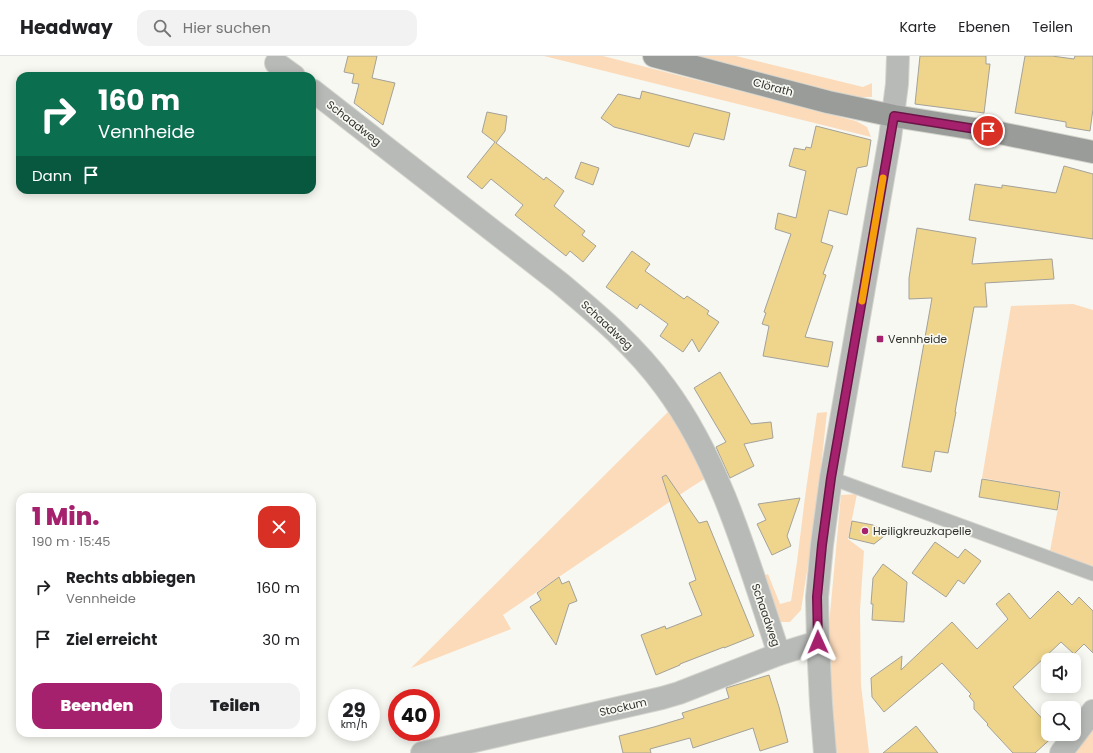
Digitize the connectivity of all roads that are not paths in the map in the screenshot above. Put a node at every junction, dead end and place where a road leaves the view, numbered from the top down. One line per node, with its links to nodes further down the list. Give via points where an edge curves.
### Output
1 (654, 56): 6 (main road, Clörath, via 828,102)
2 (898, 56): 6 (street)
3 (276, 63): 4 (street)
4 (288, 72)
5 (316, 93): 11 (street, Schaadweg, via 560,283 618,333 665,386 704,451 718,481)
6 (894, 116): 7 (main road, via 1000,133); 8 (street)
7 (1093, 152)
8 (831, 478): 9 (lane); 10 (street, via 817,597)
9 (1093, 574)
10 (818, 642): 11 (street, Stockum); 14 (street)
11 (779, 654): 13 (street, Stockum, via 662,698)
12 (1093, 711): 15 (street)
13 (422, 753)
14 (825, 753)
15 (1061, 753)

